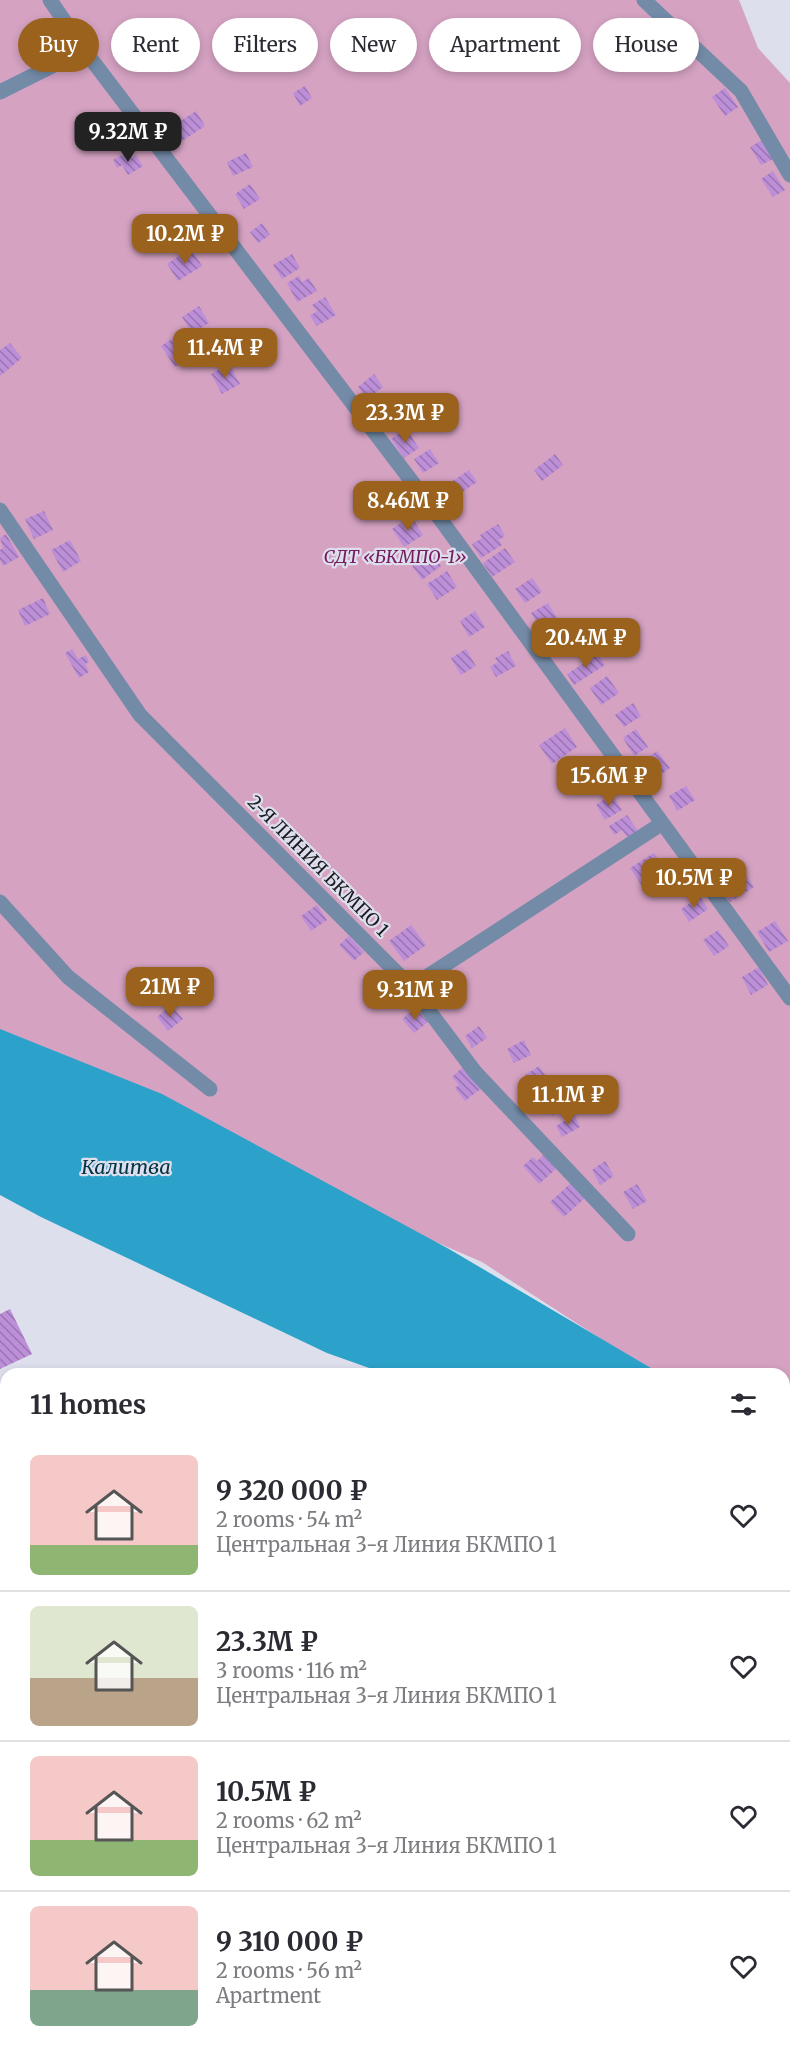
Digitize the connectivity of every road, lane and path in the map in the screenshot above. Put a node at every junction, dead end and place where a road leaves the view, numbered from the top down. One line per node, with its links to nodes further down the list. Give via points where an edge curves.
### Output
1 (50, 0): 3 (street)
2 (644, 0): 7 (street, via 741,91)
3 (62, 18)
4 (99, 67): 9 (street, via 438,516)
5 (40, 72): 6 (street)
6 (0, 92)
7 (790, 175)
8 (0, 510): 11 (street, 2-Я ЛИНИЯ БКМПО 1, via 140,715)
9 (661, 824): 11 (street); 12 (street)
10 (0, 902): 13 (street, via 68,977)
11 (411, 987): 14 (street, 2-Я ЛИНИЯ БКМПО 1, via 476,1072)
12 (790, 998)
13 (210, 1089)
14 (628, 1234)

